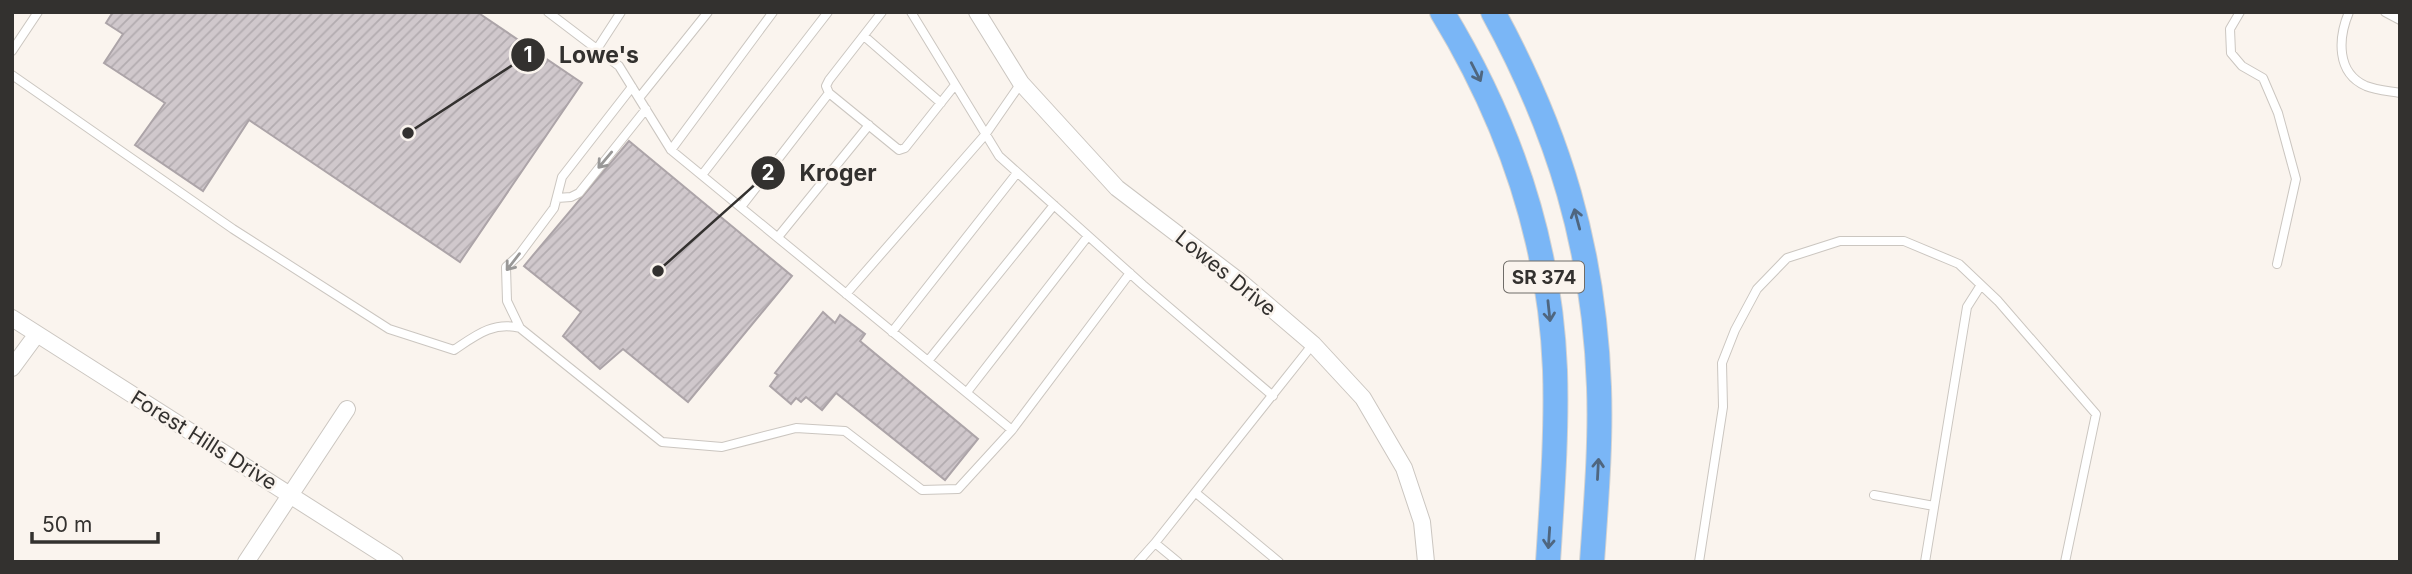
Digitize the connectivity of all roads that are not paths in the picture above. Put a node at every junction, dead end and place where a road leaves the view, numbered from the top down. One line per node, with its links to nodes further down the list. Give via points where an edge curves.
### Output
1 (38, 12): 19 (lane)
2 (548, 12): 15 (lane)
3 (621, 12): 18 (lane)
4 (708, 12): 26 (lane)
5 (773, 12): 31 (lane)
6 (828, 12): 33 (lane)
7 (881, 12): 17 (lane)
8 (911, 12): 22 (lane)
9 (977, 12): 21 (street, Lowes Drive)
10 (1443, 12): 65 (highway, SR 374, one-way to 65, via 1500,120 1528,201 1547,288 1556,438)
11 (1493, 12): 66 (highway, SR 374, one-way to 11, via 1599,387 1579,226 1538,101)
12 (2240, 12): 39 (lane, via 2230,29 2231,53 2267,85 2296,179)
13 (2349, 12): 25 (lane, via 2341,53 2346,70 2365,86)
14 (2385, 12): 16 (lane)
15 (559, 15): 18 (lane)
16 (2400, 20)
17 (864, 36): 24 (lane, via 829,80); 27 (lane)
18 (597, 49): 23 (lane, via 619,66)
19 (12, 51)
20 (12, 75): 44 (lane, via 233,229 389,329 454,350 488,328)
21 (1021, 83): 30 (lane); 47 (street, Lowes Drive, via 1117,188)
22 (955, 85): 27 (lane); 30 (lane)
23 (632, 87): 26 (lane); 34 (lane, via 562,177)
24 (829, 93): 29 (lane); 36 (lane)
25 (2400, 93)
26 (639, 99): 28 (lane)
27 (941, 103): 29 (lane, via 899,150)
28 (646, 109): 31 (lane); 34 (lane, one-way to 34, via 579,193)
29 (869, 125): 38 (lane)
30 (985, 135): 32 (lane); 42 (lane)
31 (671, 150): 33 (lane)
32 (1017, 173): 35 (lane); 45 (lane)
33 (702, 175): 36 (lane)
34 (557, 198): 44 (lane, one-way to 44, via 554,208 506,267 508,301)
35 (1054, 205): 37 (lane); 48 (lane)
36 (741, 207): 38 (lane)
37 (1088, 236): 40 (lane); 50 (lane)
38 (778, 237): 42 (lane)
39 (2277, 264)
40 (1130, 273): 51 (lane); 53 (lane)
41 (1981, 285): 57 (lane, via 1967,307); 67 (lane, via 1959,264 1904,241 1840,241 1787,258 1757,289 1722,363 1723,407); 69 (lane, via 2096,414)
42 (846, 294): 45 (lane)
43 (12, 318): 46 (street, Forest Hills Drive)
44 (520, 328): 53 (lane, via 662,442 722,447 796,428 845,431 922,490 958,489)
45 (892, 332): 48 (lane)
46 (37, 334): 49 (street); 55 (street, Forest Hills Drive)
47 (1313, 344): 51 (lane); 64 (street, Lowes Drive, via 1363,398 1404,468 1422,522)
48 (928, 361): 50 (lane)
49 (12, 368)
50 (967, 393): 53 (lane)
51 (1273, 396): 54 (lane)
52 (348, 409): 55 (street)
53 (1012, 430)
54 (1196, 493): 58 (lane); 63 (lane)
55 (291, 495): 59 (street); 60 (street, Forest Hills Drive)
56 (1874, 495): 57 (lane)
57 (1934, 506): 68 (lane)
58 (1155, 543): 61 (lane); 62 (lane)
59 (246, 562)
60 (395, 562)
61 (1138, 562)
62 (1178, 562)
63 (1279, 562)
64 (1426, 562)
65 (1548, 562)
66 (1592, 562)
67 (1699, 562)
68 (1925, 562)
69 (2065, 562)

